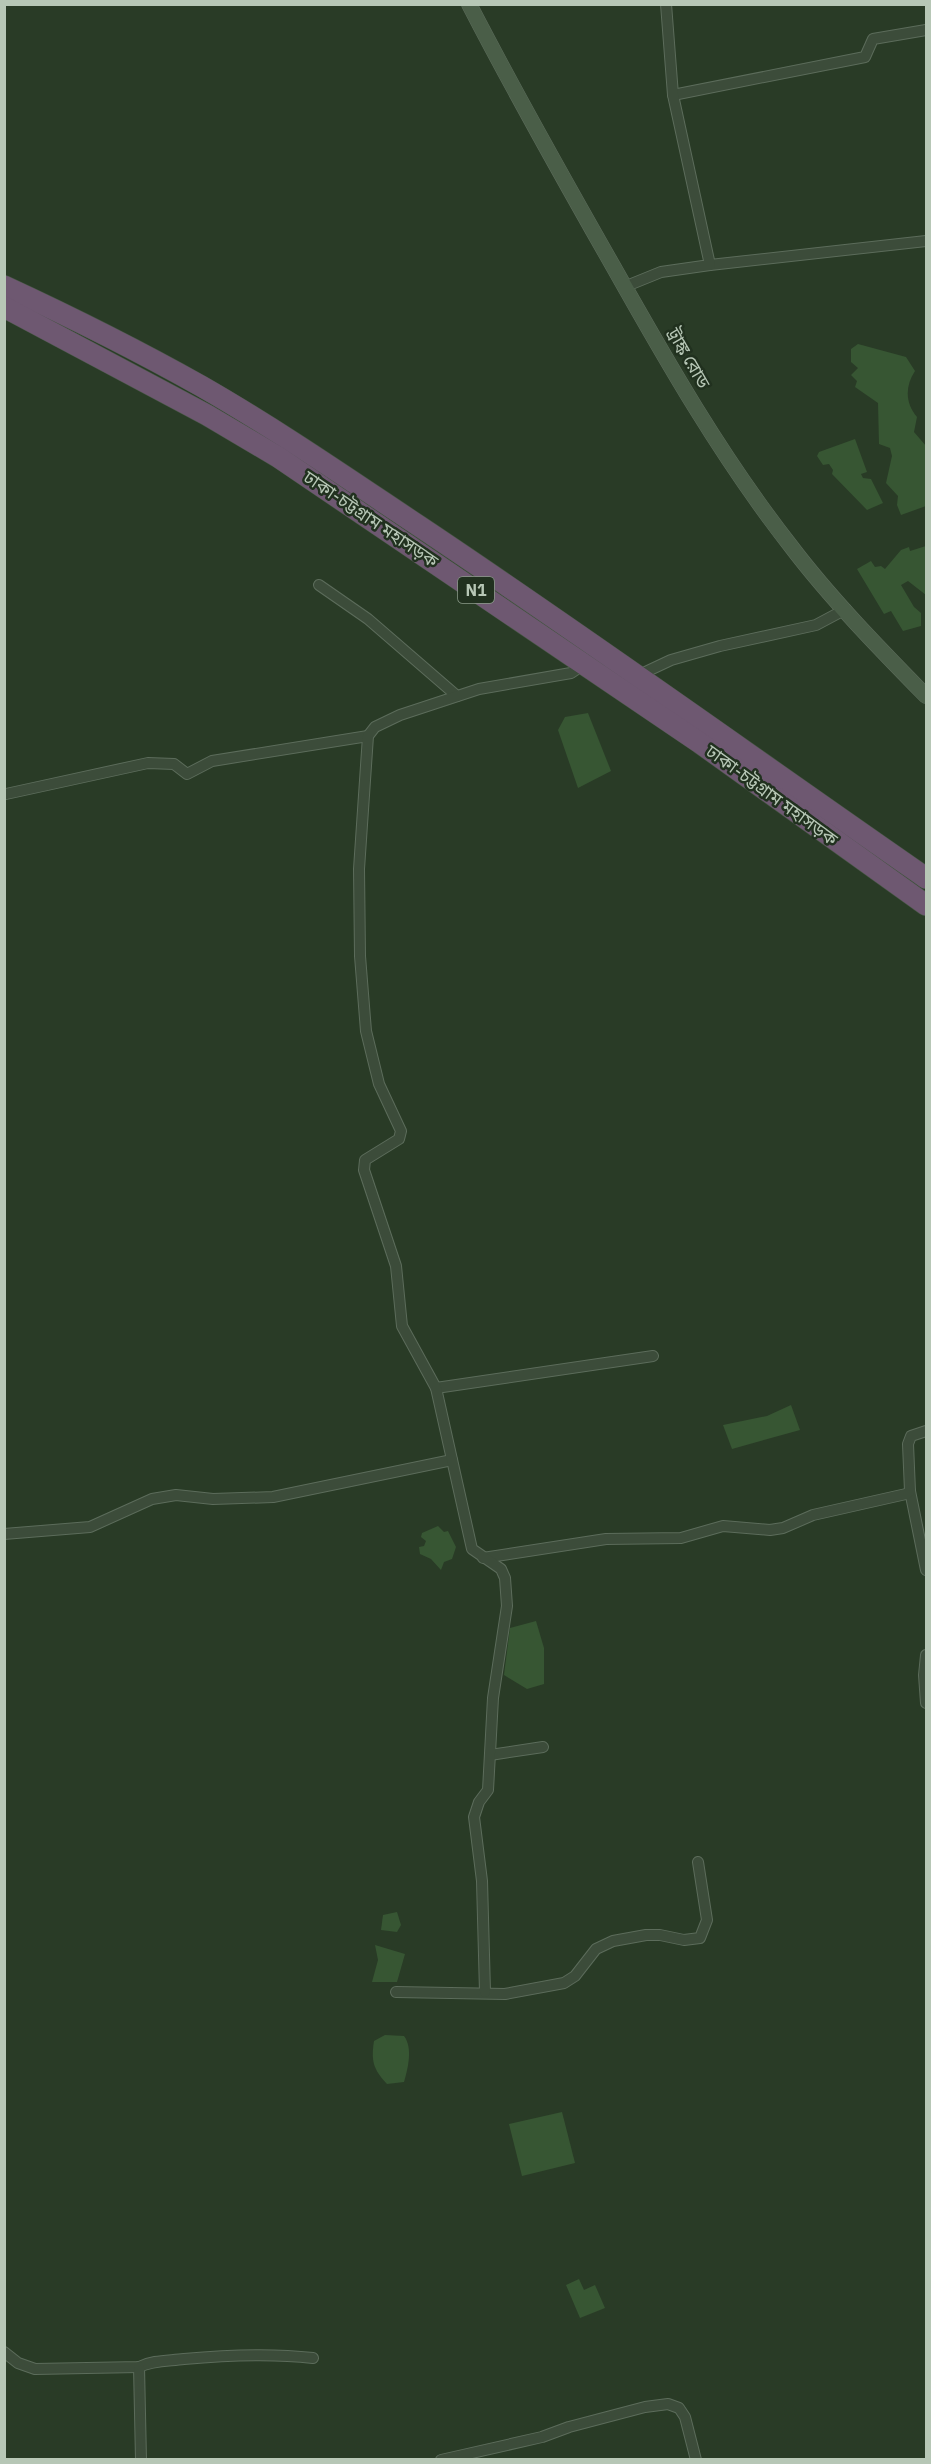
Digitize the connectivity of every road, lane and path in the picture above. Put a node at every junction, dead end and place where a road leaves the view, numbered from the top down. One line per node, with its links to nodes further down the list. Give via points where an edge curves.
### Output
1 (469, 4): 8 (main road, ট্রাঙ্ক রোড)
2 (666, 4): 4 (street)
3 (927, 30): 4 (street, via 873,39 865,57)
4 (673, 95): 6 (street)
5 (927, 241): 6 (street)
6 (710, 265): 8 (street, via 661,272)
7 (4, 286): 13 (highway, ঢাকা-চট্টগ্রাম মহাসড়ক / N1, via 199,386 285,436)
8 (624, 287): 11 (main road, ট্রাঙ্ক রোড, via 732,466 791,547)
9 (4, 307): 12 (highway, ঢাকা-চট্টগ্রাম মহাসড়ক / N1, via 278,457)
10 (319, 585): 14 (street, via 368,619)
11 (846, 609): 13 (street, via 816,625 720,646 671,660); 15 (main road, ট্রাঙ্ক রোড)
12 (583, 665): 14 (street, via 571,673); 19 (highway, ঢাকা-চট্টগ্রাম মহাসড়ক / N1)
13 (636, 676): 18 (highway, ঢাকা-চট্টগ্রাম মহাসড়ক / N1)
14 (457, 696): 16 (street, via 400,715 375,727)
15 (927, 696)
16 (368, 736): 17 (street, via 212,762 187,774 174,764 148,763); 21 (street, via 359,869 366,1030 379,1084 401,1131 399,1139 365,1160 364,1170 396,1266 402,1326)
17 (6, 794)
18 (927, 878)
19 (927, 905)
20 (653, 1356): 21 (street)
21 (436, 1388): 23 (street)
22 (927, 1431): 24 (street, via 910,1436)
23 (452, 1460): 25 (street, via 273,1497 213,1499 176,1495 152,1499 90,1527); 26 (street, via 472,1549)
24 (910, 1491): 26 (street, via 813,1515 783,1528 723,1526 681,1538 606,1539); 27 (street)
25 (4, 1534)
26 (483, 1558): 31 (street, via 501,1569 506,1578)
27 (927, 1570)
28 (927, 1654): 29 (street)
29 (927, 1703)
30 (543, 1747): 31 (street)
31 (490, 1755): 34 (street, via 488,1790 474,1817 482,1881)
32 (698, 1862): 34 (street, via 707,1920 700,1938 646,1935 613,1941 596,1949 575,1976 564,1983 505,1994)
33 (396, 1992): 34 (street)
34 (485, 1992)
35 (4, 2352): 37 (street, via 35,2369)
36 (313, 2358): 37 (street, via 285,2354 203,2357)
37 (139, 2367): 38 (street)
38 (141, 2460)
39 (441, 2460): 40 (street, via 668,2404 679,2408 685,2417)
40 (696, 2460)

